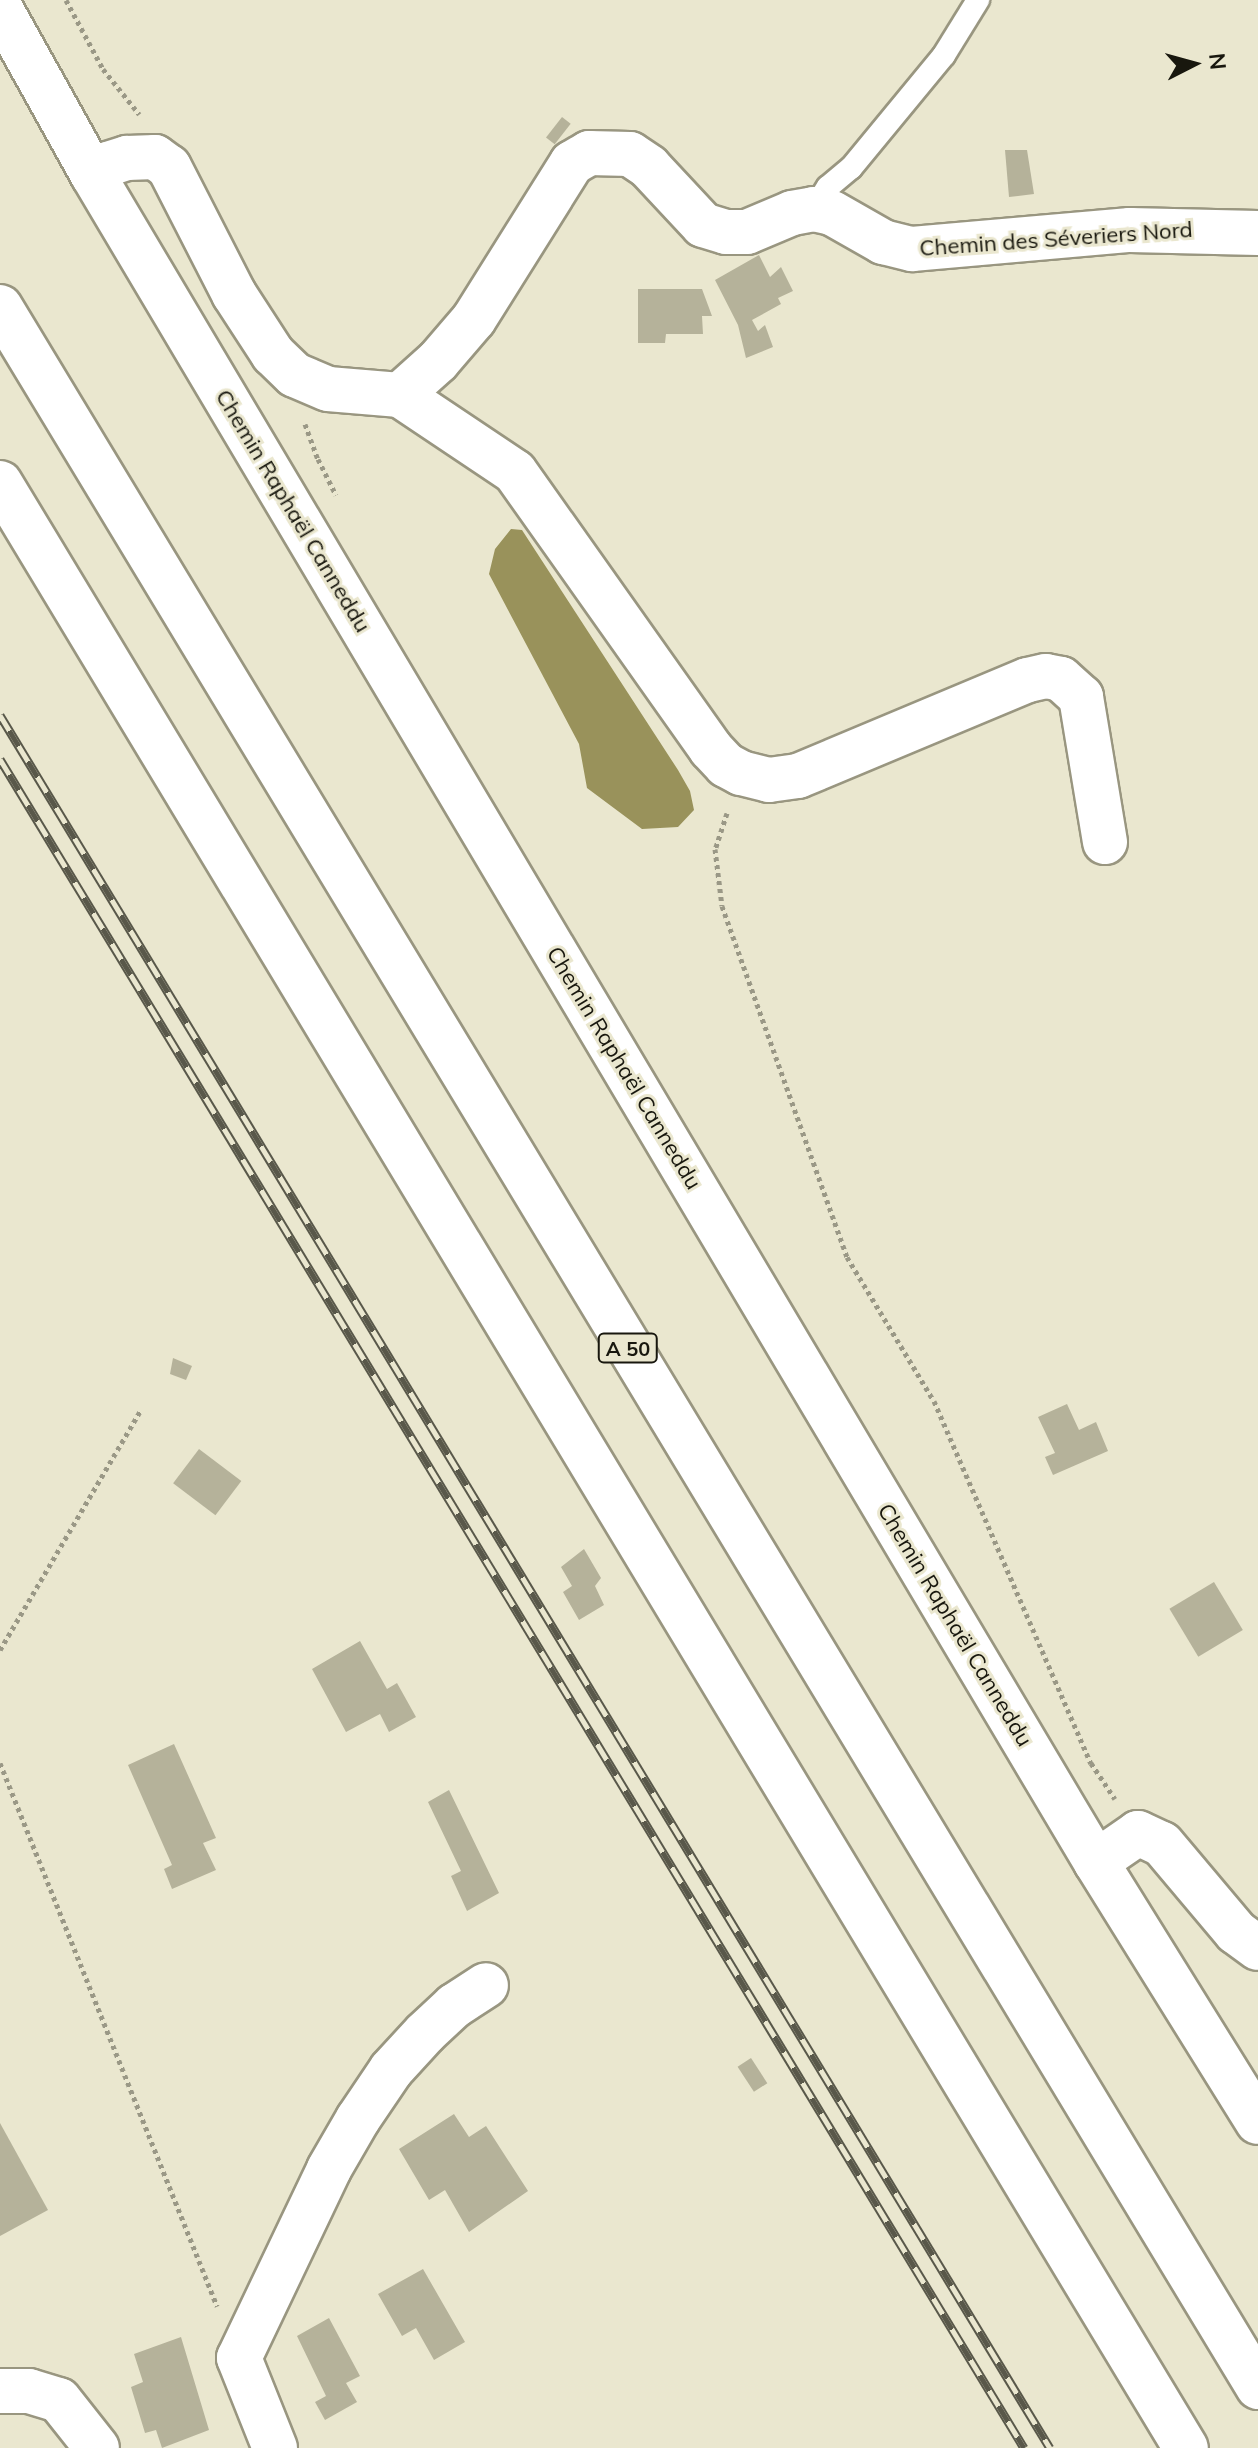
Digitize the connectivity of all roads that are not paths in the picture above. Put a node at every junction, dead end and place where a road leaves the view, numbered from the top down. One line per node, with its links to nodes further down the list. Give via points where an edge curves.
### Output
1 (978, 0): 4 (lane, via 944,55)
2 (0, 8): 3 (main road, Chemin Raphaël Canneddu)
3 (93, 175): 7 (main road, via 127,158 155,157 169,167 234,294 273,354 295,375 328,389); 10 (main road, Chemin Raphaël Canneddu)
4 (814, 209): 5 (main road, Chemin des Séveriers Nord, via 832,213 883,242 912,249 1130,230); 7 (main road, via 747,232 726,232 703,225 630,154 589,153 572,163 474,319)
5 (1258, 233)
6 (0, 307): 14 (main road, A 50)
7 (400, 395): 9 (main road, via 515,472 711,749 741,773 769,780 798,776 1046,676 1061,679 1081,697)
8 (0, 483): 18 (main road)
9 (1105, 842)
10 (1096, 1862): 11 (main road, via 1138,1833 1162,1844 1236,1932); 13 (main road, Chemin Raphaël Canneddu)
11 (1258, 1948)
12 (486, 1985): 17 (main road, via 425,2033 391,2070 358,2119 239,2358)
13 (1258, 2122)
14 (1258, 2387)
15 (0, 2391): 16 (main road, via 29,2391 59,2400)
16 (97, 2448)
17 (275, 2448)
18 (1186, 2448)

